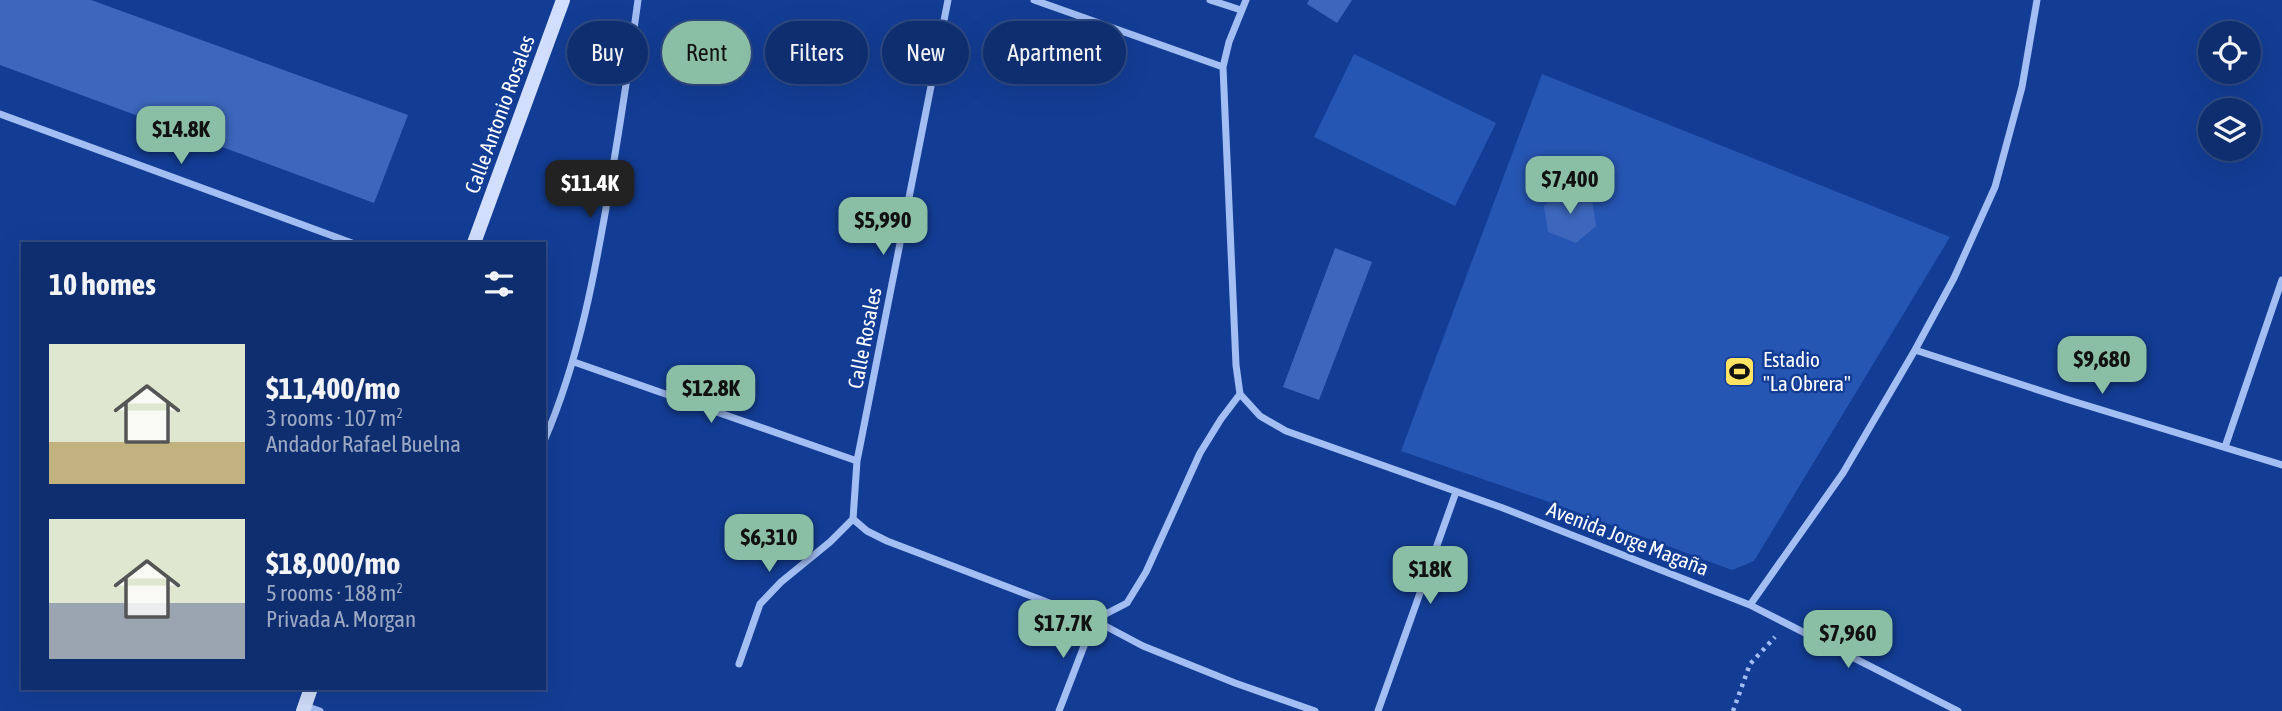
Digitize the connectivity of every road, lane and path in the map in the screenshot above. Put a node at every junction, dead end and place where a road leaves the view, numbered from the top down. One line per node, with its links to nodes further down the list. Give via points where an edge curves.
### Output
1 (563, 0): 12 (main road, Calle Antonio Rosales)
2 (638, 0): 15 (street, via 600,243)
3 (948, 0): 19 (street, Calle Rosales)
4 (1034, 0): 9 (street)
5 (1210, 0): 8 (street)
6 (1246, 0): 8 (street)
7 (2037, 0): 14 (street, via 2022,87 1996,187)
8 (1241, 10): 9 (street)
9 (1223, 67): 16 (street)
10 (0, 114): 11 (street)
11 (349, 242)
12 (474, 242)
13 (2282, 280): 18 (street)
14 (1915, 350): 18 (street); 23 (street, via 1843,473)
15 (574, 362): 17 (street); 19 (street)
16 (1240, 394): 21 (street, Avenida Jorge Magaña, via 1260,416 1286,431); 24 (street, via 1200,453 1146,572 1127,603)
17 (546, 437)
18 (2225, 447): 20 (street)
19 (858, 461): 22 (street, Calle Rosales)
20 (2282, 465)
21 (1456, 492): 23 (street, Avenida Jorge Magaña); 33 (street)
22 (853, 519): 24 (street, via 887,541); 26 (street, via 760,604)
23 (1750, 605): 25 (street, Avenida Jorge Magaña)
24 (1094, 620): 31 (street); 32 (street, via 1143,646)
25 (1787, 623): 29 (street, Avenida Jorge Magaña); 34 (path, via 1750,664)
26 (739, 664)
27 (311, 690): 28 (main road)
28 (304, 708): 30 (street)
29 (1949, 709): 35 (street, Avenida Jorge Magaña)
30 (320, 711)
31 (1059, 711)
32 (1315, 711)
33 (1378, 711)
34 (1733, 711)
35 (1958, 711)

